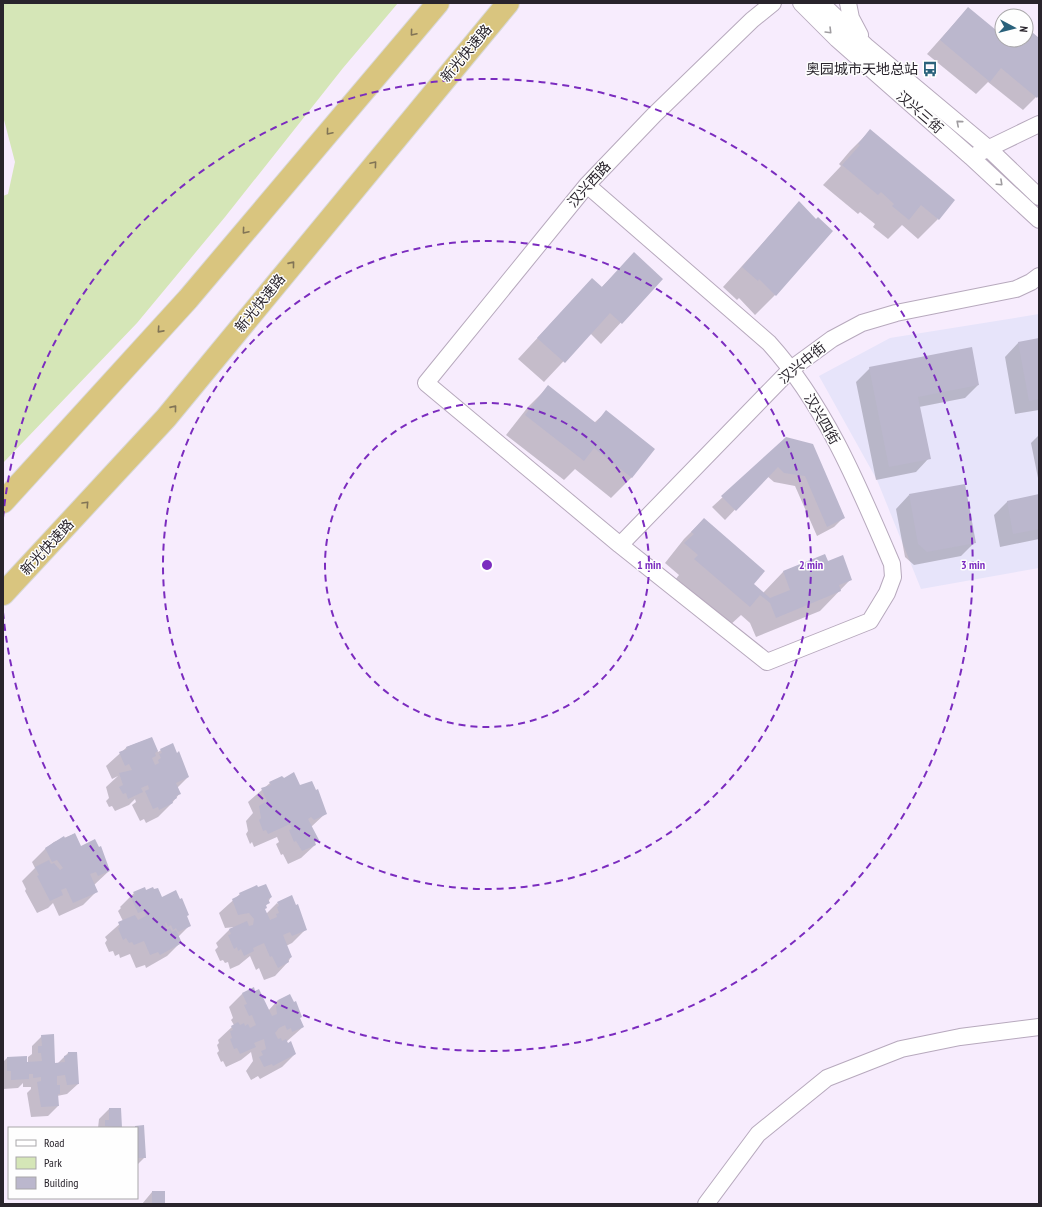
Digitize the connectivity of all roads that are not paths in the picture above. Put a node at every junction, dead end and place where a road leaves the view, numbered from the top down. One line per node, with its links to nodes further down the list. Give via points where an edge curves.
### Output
1 (438, 3): 16 (highway, one-way to 16, via 188,299)
2 (508, 3): 18 (highway, 新光快速路, one-way to 2, via 166,418)
3 (773, 3): 11 (street, 汉兴西路, via 752,20 654,115)
4 (801, 3): 10 (street, 汉兴三街, one-way to 10, via 837,39)
5 (821, 3): 7 (street, 汉兴三街)
6 (848, 3): 7 (street, via 851,18)
7 (867, 47): 9 (street, 汉兴三街, one-way to 7)
8 (1039, 124): 9 (street)
9 (988, 149): 10 (street); 12 (street, 汉兴三街)
10 (971, 157): 13 (street, 汉兴三街, one-way to 13)
11 (587, 185): 15 (street, 汉兴四街, via 769,343); 17 (street, 汉兴西路, via 426,383)
12 (1039, 197)
13 (1039, 220)
14 (1039, 276): 15 (street, 汉兴中街, via 1016,289 896,313 862,324 832,339)
15 (791, 369): 17 (street, 汉兴中街); 17 (street, 汉兴四街, via 812,399 856,479 892,564 893,577 887,593 870,621 768,662)
16 (3, 502)
17 (620, 545)
18 (3, 594)
19 (1039, 1027): 20 (street, via 960,1036 900,1050 827,1078 758,1134)
20 (706, 1204)

